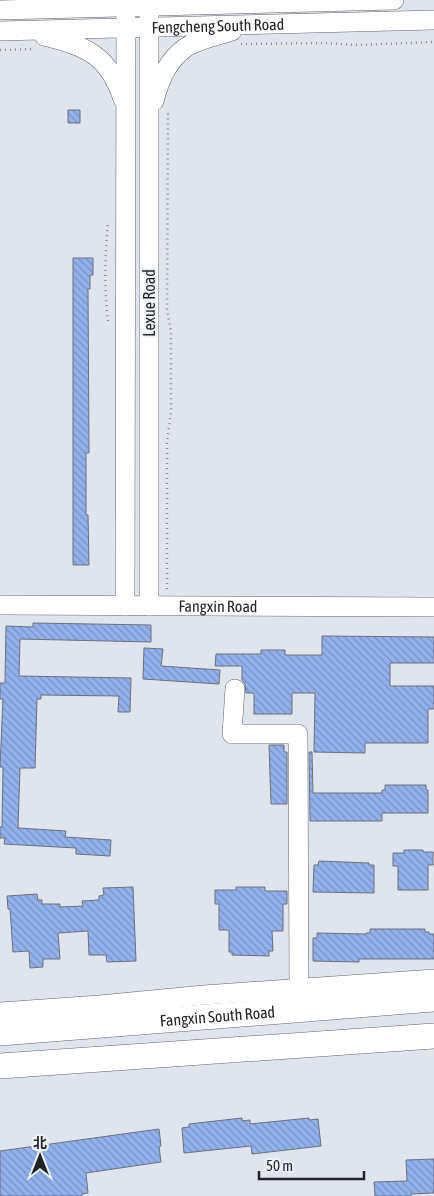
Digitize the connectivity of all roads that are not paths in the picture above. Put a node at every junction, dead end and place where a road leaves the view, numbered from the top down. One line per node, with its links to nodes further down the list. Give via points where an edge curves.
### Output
1 (48, 0): 6 (street)
2 (394, 0): 3 (street, Fengcheng South Road)
3 (246, 2): 4 (street, Fengcheng South Road)
4 (150, 3): 5 (street, Fengcheng South Road); 9 (street, Lexue Road)
5 (126, 4): 6 (street, Fengcheng South Road); 10 (street, Lexue Road)
6 (4, 10)
7 (434, 20): 8 (street, Fengcheng South Road)
8 (255, 24): 9 (street, Fengcheng South Road); 13 (street, via 186,48 174,58 167,67)
9 (150, 27): 10 (street, Fengcheng South Road); 13 (street, Lexue Road)
10 (126, 28): 11 (street, Fengcheng South Road); 12 (street, Lexue Road)
11 (4, 31): 12 (street, via 45,36 86,49 97,57 117,82)
12 (126, 115): 15 (street, Lexue Road)
13 (150, 116): 16 (street, Lexue Road)
14 (0, 605): 15 (street, Fangxin Road)
15 (125, 606): 16 (street, Fangxin Road)
16 (158, 606): 17 (street, Fangxin Road)
17 (434, 607)
18 (234, 689): 20 (street, via 232,734 298,734)
19 (434, 979): 20 (street)
20 (299, 989): 22 (street)
21 (434, 999): 23 (main road, Fangxin South Road)
22 (0, 1012)
23 (0, 1033)
24 (434, 1036): 25 (main road)
25 (0, 1066)

